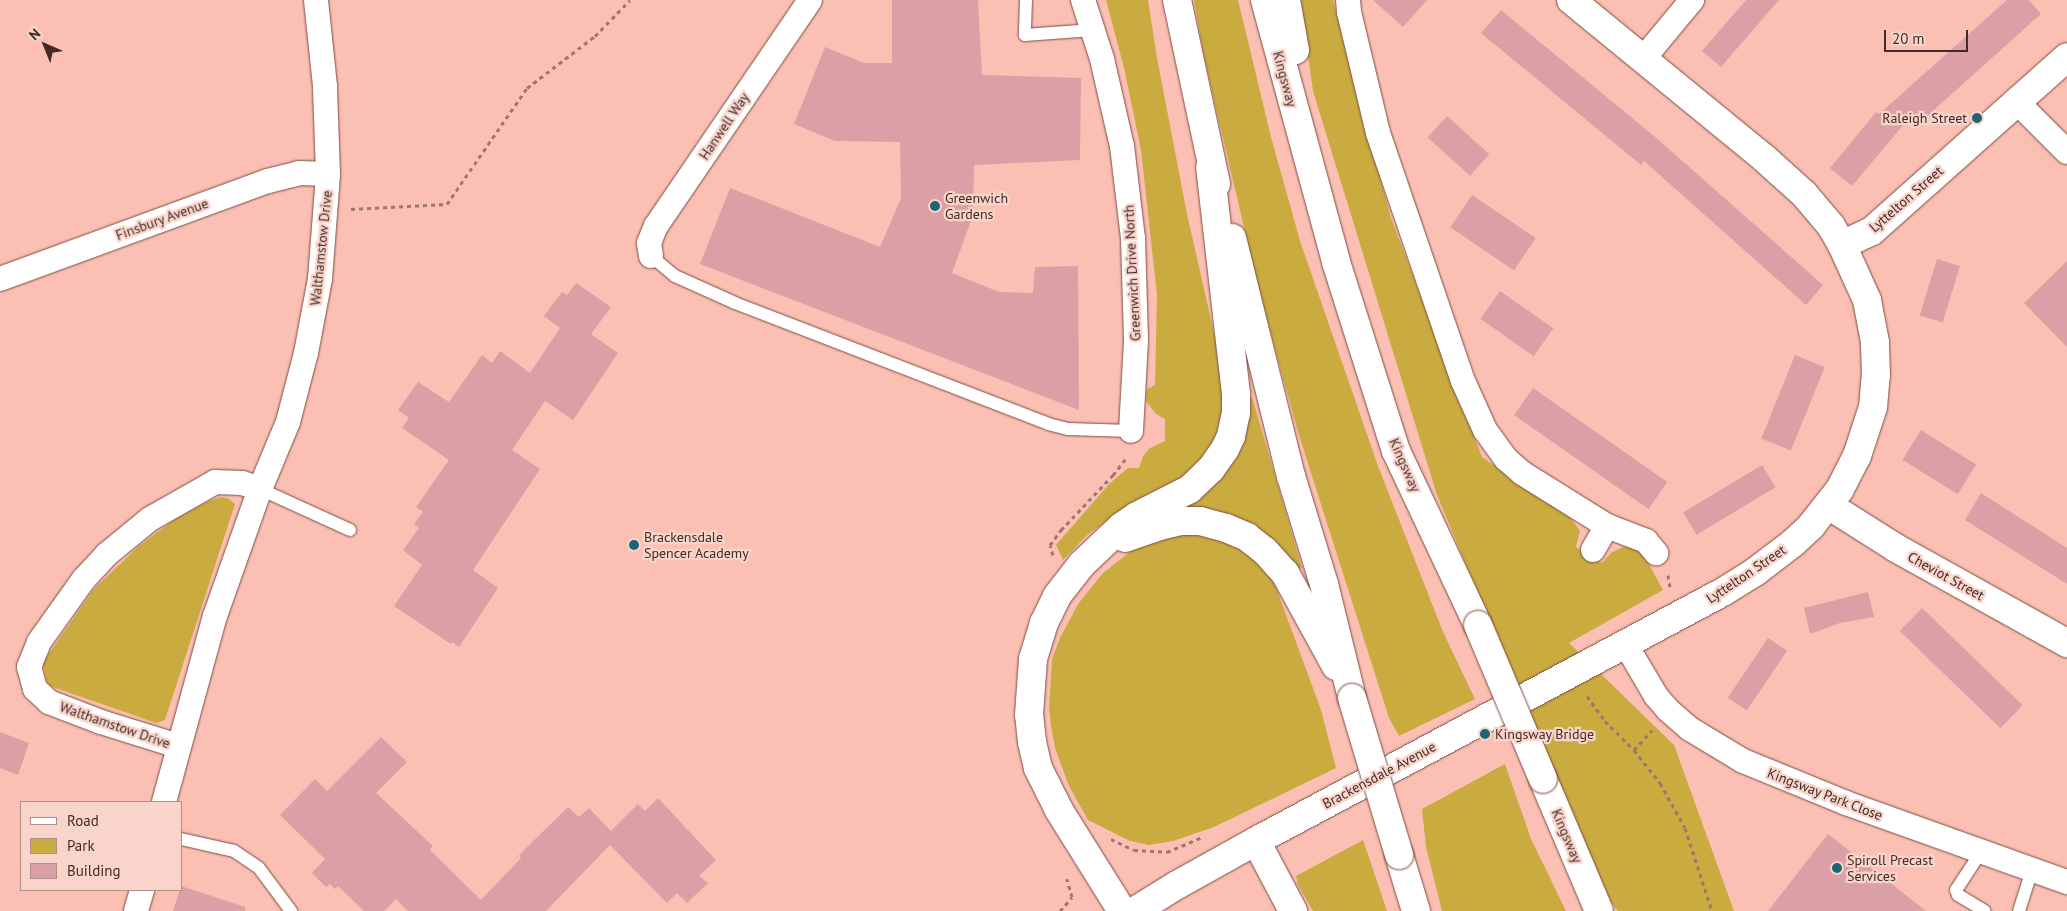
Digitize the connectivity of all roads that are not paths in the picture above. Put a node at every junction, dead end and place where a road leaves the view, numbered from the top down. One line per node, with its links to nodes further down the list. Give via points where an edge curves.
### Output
1 (316, 0): 18 (street, Walthamstow Drive, via 325,86)
2 (810, 0): 20 (street, Hanwell Way, via 656,226 649,243)
3 (1026, 0): 11 (lane, via 1025,35)
4 (1083, 0): 11 (street, Greenwich Drive North)
5 (1177, 0): 16 (main road)
6 (1265, 0): 17 (main road, Kingsway)
7 (1286, 0): 17 (main road, via 1302,89)
8 (1348, 0): 25 (street, via 1378,133 1427,282 1476,413 1506,459 1522,473)
9 (1571, 0): 13 (main road)
10 (1692, 0): 13 (street)
11 (1093, 30): 22 (street, Greenwich Drive North, via 1122,146 1134,238 1136,341)
12 (2067, 57): 14 (main road, Lyttelton Street)
13 (1643, 59): 19 (main road, via 1797,188 1831,226)
14 (2016, 101): 15 (street); 19 (main road, Lyttelton Street, via 1872,231)
15 (2067, 152)
16 (1210, 167): 27 (main road, via 1236,394 1231,436 1211,470 1190,489 1137,516); 32 (main road, via 1234,246 1291,476 1338,636)
17 (1309, 169): 47 (main road, Kingsway, bridge, via 1396,451 1478,625)
18 (328, 174): 21 (street, Finsbury Avenue, via 299,173 268,181); 23 (street, Walthamstow Drive, via 320,279 306,353 288,422)
19 (1842, 245): 24 (main road, Lyttelton Street, via 1867,300 1875,342 1876,375 1873,407 1857,456)
20 (651, 256): 22 (lane, via 675,276 735,303 1048,424 1068,429)
21 (0, 279)
22 (1131, 431)
23 (260, 489): 26 (lane); 33 (street, Walthamstow Drive, via 216,616); 33 (street, Walthamstow Drive, via 242,482 215,482 150,519 84,578 39,642 29,667 35,689 49,702)
24 (1828, 505): 30 (main road, Cheviot Street, via 1896,548); 31 (main road, Lyttelton Street, via 1792,543 1755,572)
25 (1606, 526): 28 (street); 29 (street, via 1646,540)
26 (350, 530)
27 (1106, 543): 32 (main road, via 1180,521 1200,521 1247,537 1285,573); 43 (main road, via 1070,579 1044,623 1034,659 1029,714 1038,768 1047,789)
28 (1593, 550)
29 (1656, 553)
30 (2067, 643)
31 (1626, 645): 36 (main road, Brackensdale Avenue); 37 (street, Kingsway Park Close, via 1668,710 1743,762)
32 (1350, 694): 46 (main road, bridge)
33 (178, 746): 34 (street, Walthamstow Drive)
34 (164, 801)
35 (182, 839): 42 (lane, via 234,851 259,868)
36 (1256, 841): 44 (main road, Brackensdale Avenue); 45 (main road)
37 (1981, 852): 38 (street, Kingsway Park Close); 48 (lane, via 1956,890 1958,895)
38 (2032, 870): 39 (street, Kingsway Park Close); 49 (lane)
39 (2067, 882)
40 (142, 891): 41 (street)
41 (136, 911)
42 (291, 911)
43 (1122, 911)
44 (1135, 911)
45 (1293, 911)
46 (1416, 911)
47 (1599, 911)
48 (1986, 911)
49 (2019, 911)

